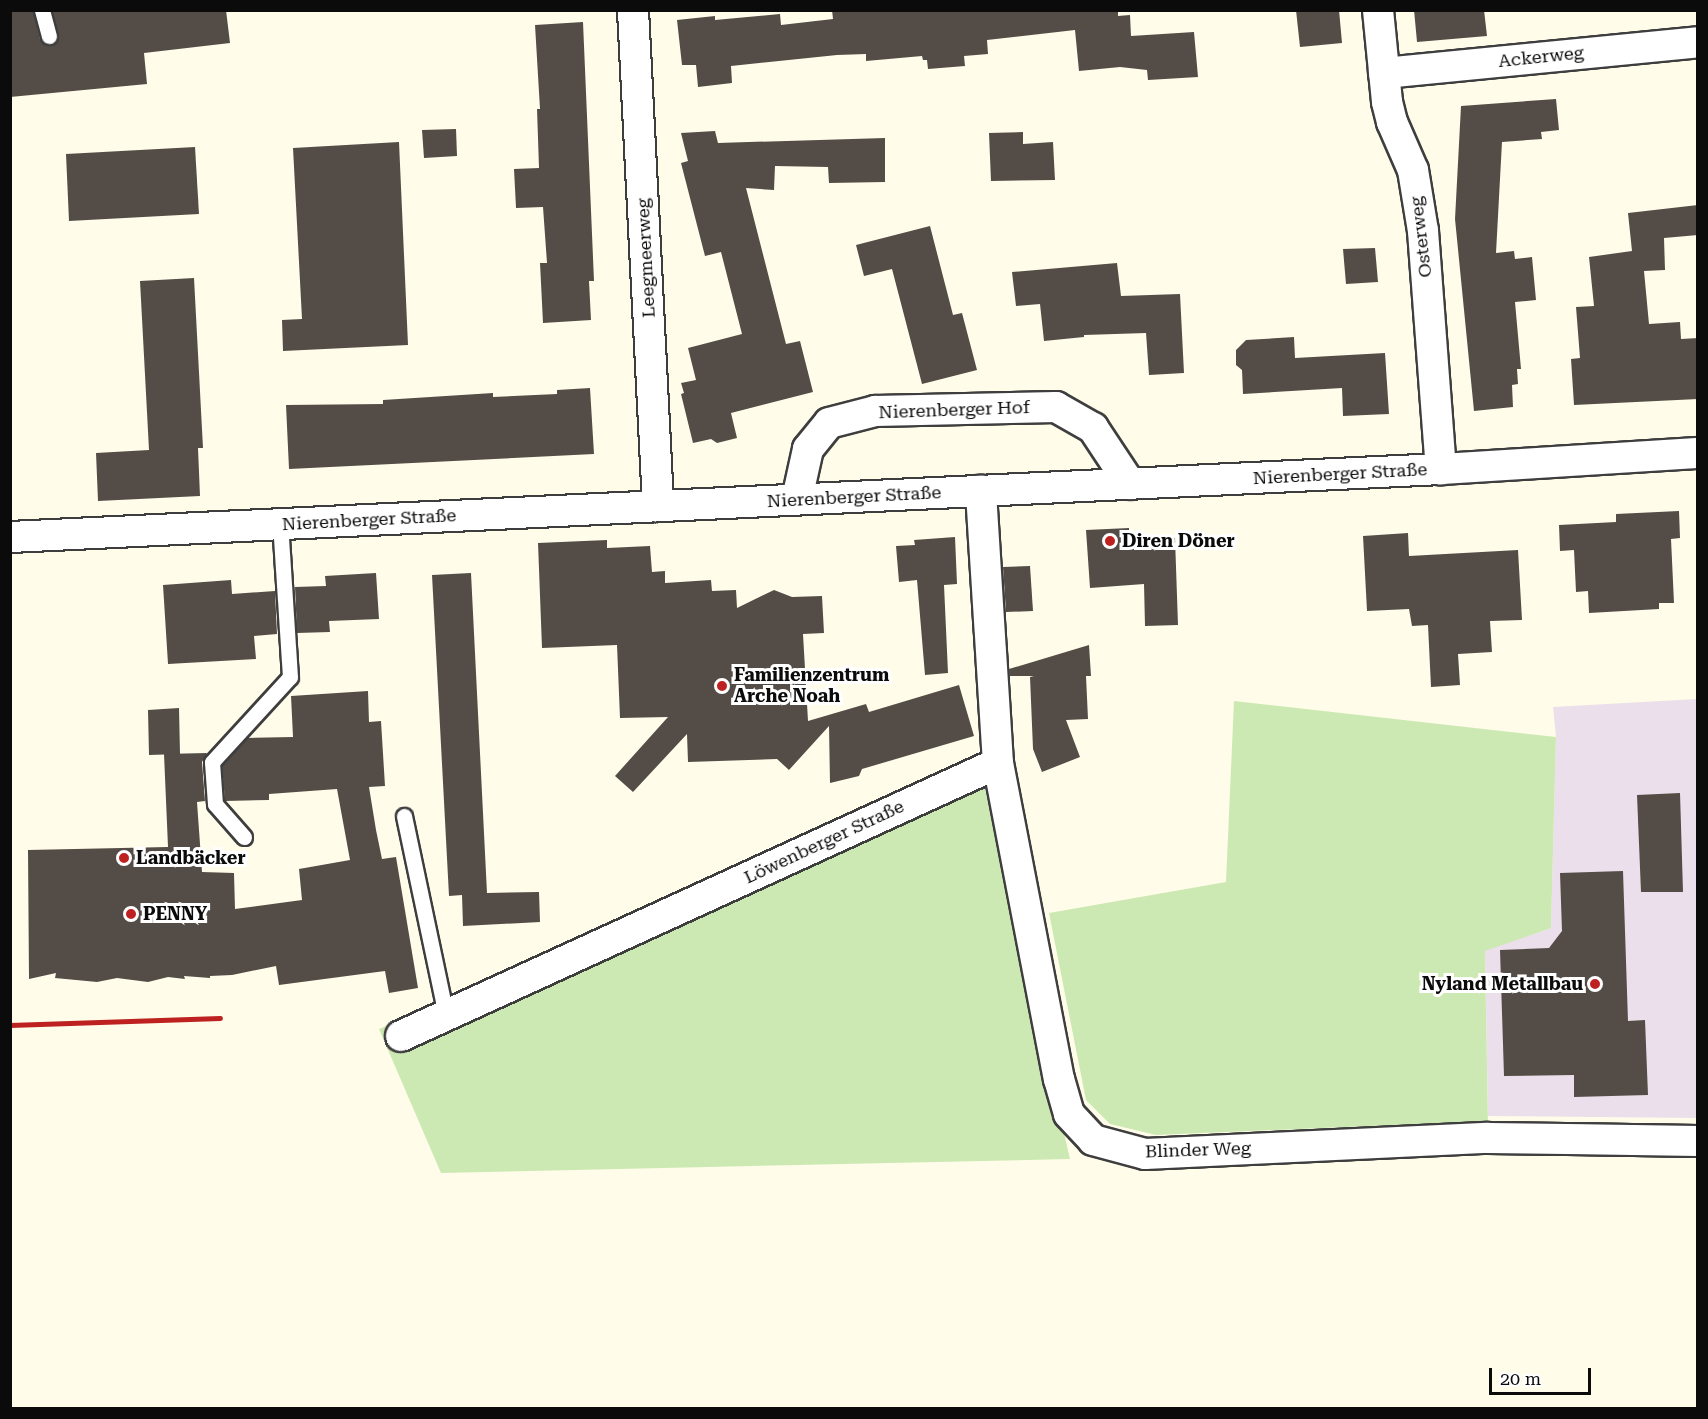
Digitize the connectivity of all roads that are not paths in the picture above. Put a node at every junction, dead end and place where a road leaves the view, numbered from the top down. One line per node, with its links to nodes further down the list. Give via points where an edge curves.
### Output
1 (42, 10): 4 (lane)
2 (633, 10): 12 (street, Leegmeerweg)
3 (1377, 10): 6 (street, Osterweg)
4 (49, 36)
5 (1698, 42): 6 (street, Ackerweg)
6 (1384, 73): 8 (street, Osterweg, via 1392,122 1413,170 1423,231)
7 (1698, 453): 8 (street, Nierenberger Straße)
8 (1441, 469): 9 (street, Nierenberger Straße)
9 (1130, 484): 10 (street, Nierenberger Straße); 11 (street, Nierenberger Hof, via 1094,428 1056,407 875,411 829,423 808,449)
10 (981, 490): 11 (street, Nierenberger Straße); 15 (street)
11 (797, 500): 12 (street, Nierenberger Straße)
12 (658, 506): 13 (street, Nierenberger Straße)
13 (280, 524): 14 (street, Nierenberger Straße); 17 (lane, via 290,677 212,762 214,804)
14 (10, 537)
15 (998, 763): 18 (street, Löwenberger Straße); 20 (street, Blinder Weg, via 1059,1079 1069,1114 1093,1140 1145,1154 1488,1138)
16 (404, 816): 18 (lane)
17 (244, 837)
18 (446, 1015): 19 (street, Löwenberger Straße)
19 (401, 1036)
20 (1698, 1141)

